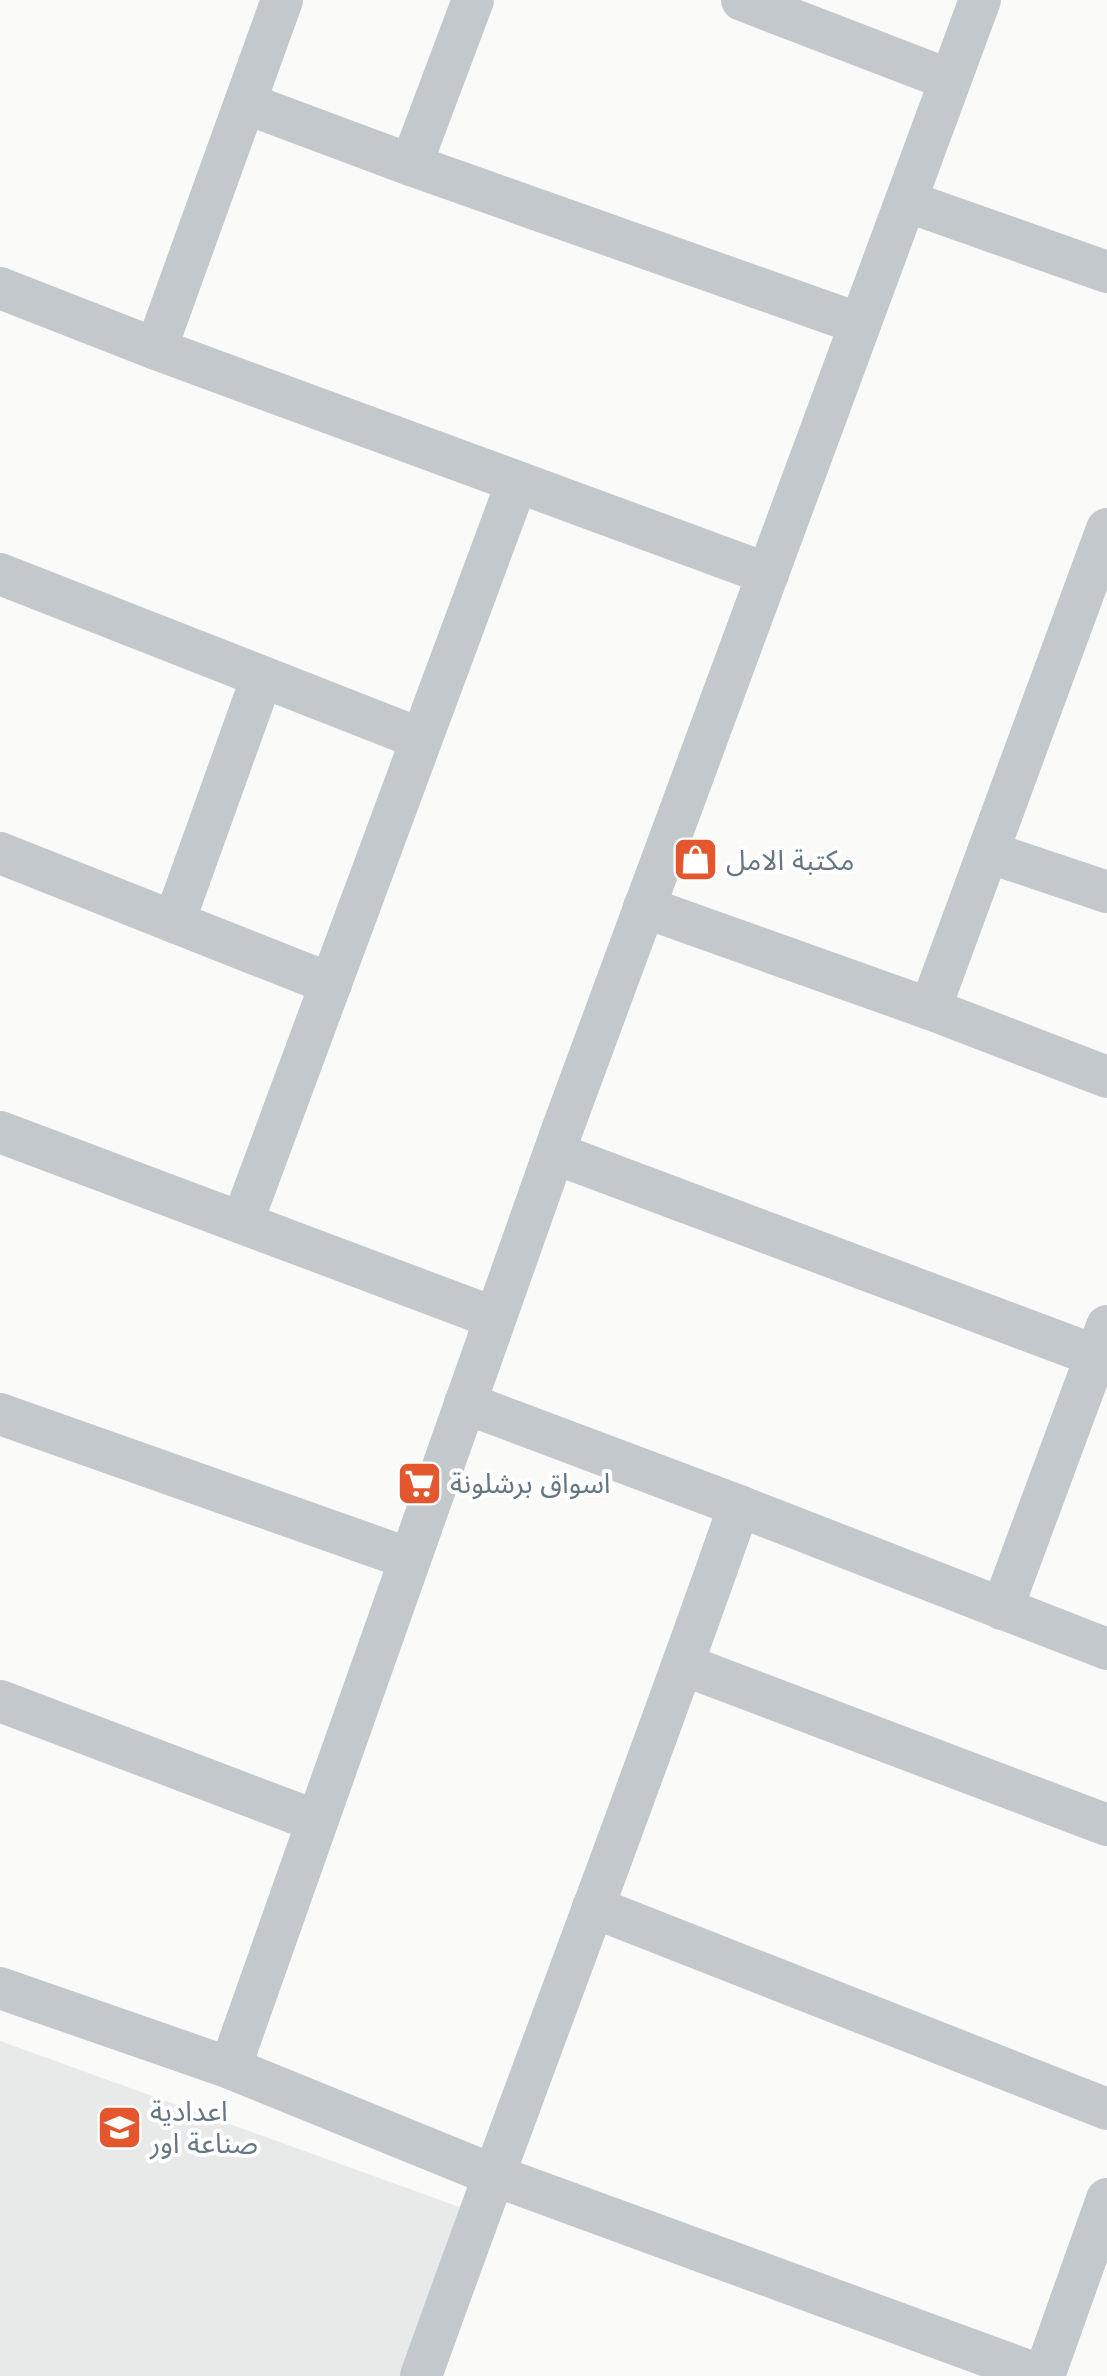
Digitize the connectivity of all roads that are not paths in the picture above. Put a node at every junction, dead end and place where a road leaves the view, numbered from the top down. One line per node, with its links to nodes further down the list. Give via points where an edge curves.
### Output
1 (282, 0): 6 (street)
2 (473, 0): 7 (street)
3 (742, 0): 5 (street)
4 (980, 0): 5 (street)
5 (950, 80): 8 (street)
6 (245, 103): 7 (street); 12 (street)
7 (411, 165): 11 (street)
8 (906, 201): 9 (street); 11 (street)
9 (1107, 272)
10 (0, 288): 12 (street)
11 (860, 324): 16 (street)
12 (156, 349): 13 (street)
13 (517, 482): 16 (street); 18 (street)
14 (1107, 529): 19 (street)
15 (0, 574): 17 (street)
16 (768, 574): 22 (street)
17 (262, 677): 18 (street); 23 (street)
18 (421, 739): 24 (street)
19 (988, 852): 21 (street); 25 (street)
20 (0, 853): 23 (street)
21 (1107, 892)
22 (644, 907): 25 (street); 28 (street)
23 (174, 922): 24 (street)
24 (331, 984): 29 (street)
25 (930, 1009): 26 (street)
26 (1107, 1077)
27 (0, 1132): 29 (street)
28 (554, 1153): 30 (street); 31 (street)
29 (242, 1223): 30 (street)
30 (495, 1318): 32 (street)
31 (1102, 1341): 36 (street)
32 (465, 1403): 34 (street); 35 (street)
33 (0, 1414): 35 (street)
34 (739, 1506): 36 (street); 38 (street)
35 (410, 1559): 40 (street)
36 (1002, 1609): 37 (street)
37 (1107, 1649)
38 (684, 1665): 41 (street); 42 (street)
39 (0, 1701): 40 (street)
40 (316, 1821): 44 (street)
41 (1107, 1825)
42 (593, 1907): 45 (street); 46 (street)
43 (0, 1988): 44 (street)
44 (230, 2068): 46 (street)
45 (1107, 2109)
46 (493, 2175): 48 (street); 49 (street)
47 (1107, 2199): 49 (street)
48 (421, 2376)
49 (1043, 2376)

